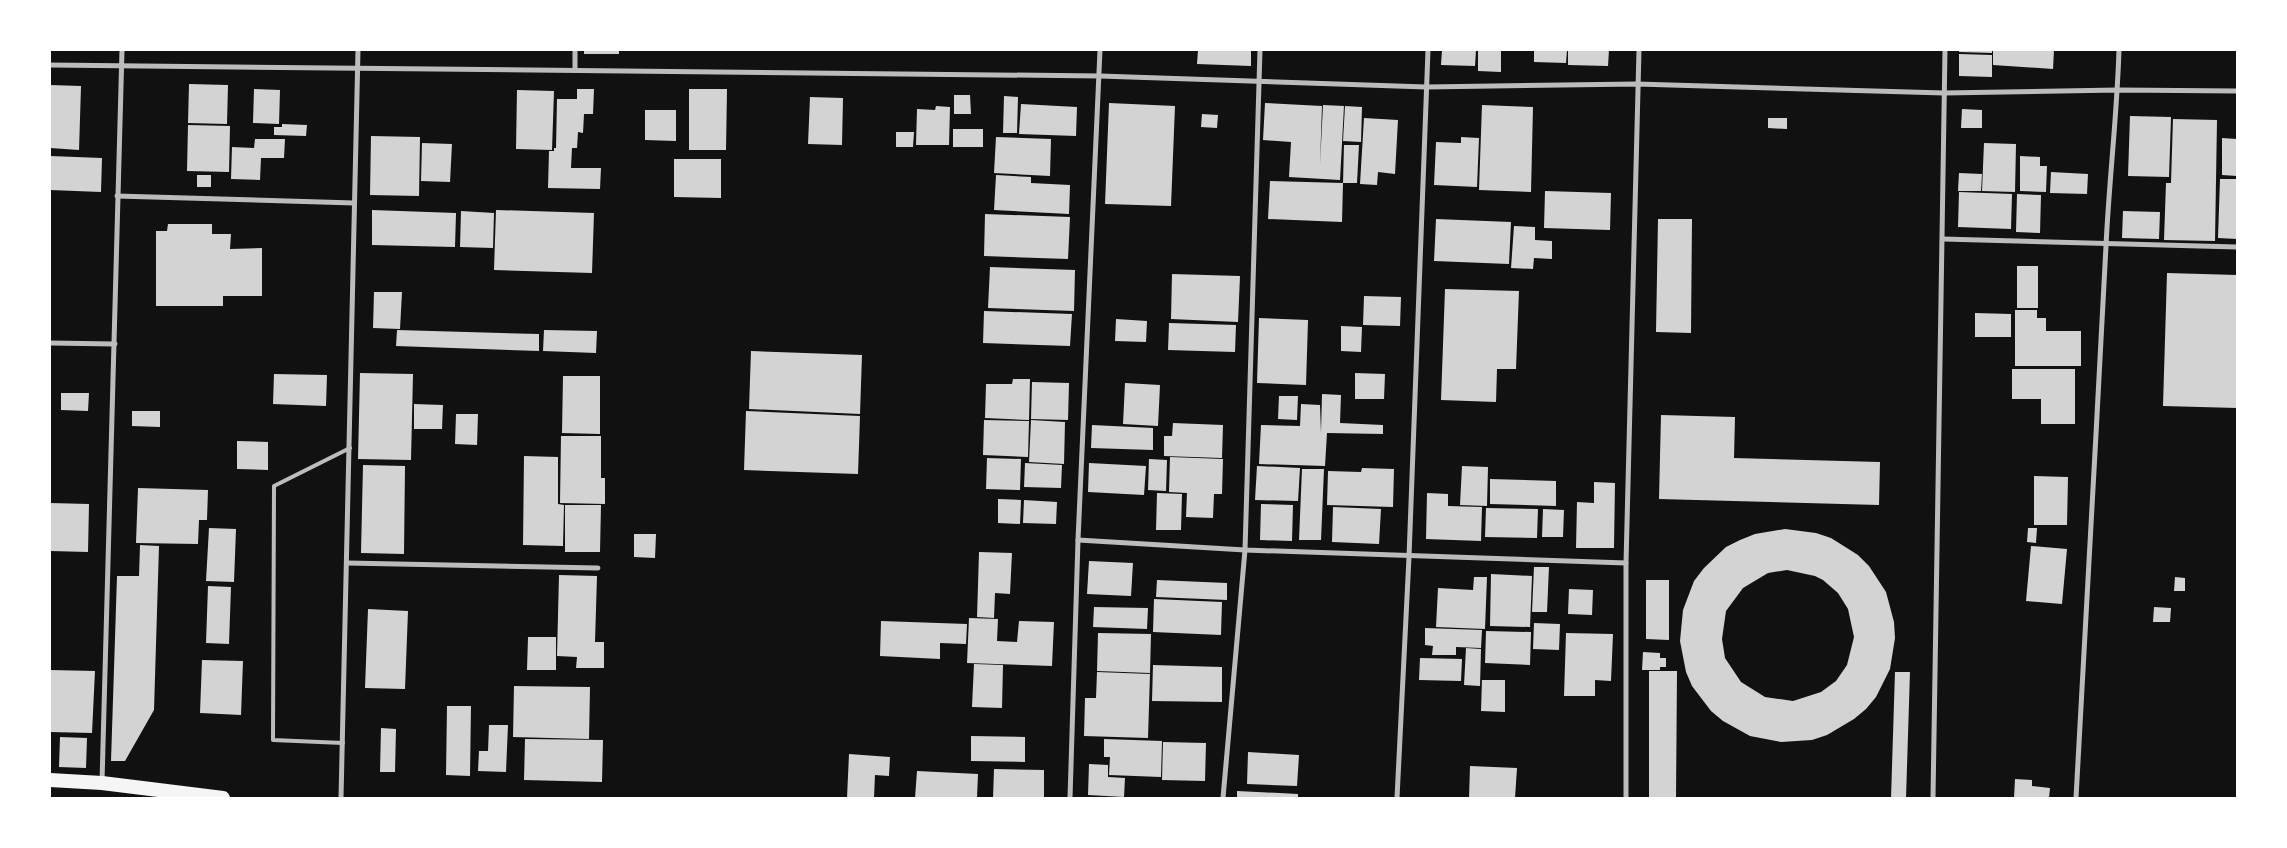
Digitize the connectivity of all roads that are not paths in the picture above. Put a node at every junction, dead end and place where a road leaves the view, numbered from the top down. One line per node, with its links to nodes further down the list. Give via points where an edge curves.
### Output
1 (122, 50): 11 (street)
2 (358, 50): 12 (street)
3 (575, 50): 13 (street)
4 (1100, 50): 14 (street)
5 (1260, 50): 15 (street)
6 (1428, 50): 17 (street)
7 (1639, 50): 16 (street)
8 (1945, 50): 20 (street)
9 (2119, 50): 18 (street)
10 (50, 65): 11 (street)
11 (121, 65): 12 (street); 21 (street)
12 (358, 68): 13 (street); 22 (street)
13 (575, 69): 14 (street)
14 (1100, 76): 15 (street); 29 (street)
15 (1258, 82): 17 (street); 30 (street)
16 (1637, 84): 17 (street); 20 (street); 33 (street)
17 (1426, 87): 31 (street)
18 (2118, 90): 19 (street); 20 (street); 24 (street)
19 (2237, 92)
20 (1944, 93): 23 (street)
21 (118, 196): 22 (street); 27 (street)
22 (354, 203): 28 (street)
23 (1943, 239): 24 (street); 44 (street)
24 (2106, 244): 25 (street); 45 (street)
25 (2237, 247)
26 (50, 343): 27 (street)
27 (115, 344): 37 (street)
28 (350, 448): 32 (street); 35 (lane, via 274,486 273,740)
29 (1078, 540): 30 (street); 40 (street)
30 (1245, 550): 31 (street); 41 (street)
31 (1409, 557): 33 (street); 42 (street)
32 (347, 563): 34 (street); 35 (street)
33 (1626, 563): 43 (street)
34 (598, 568)
35 (343, 743): 39 (street)
36 (50, 780): 37 (highway)
37 (102, 783): 38 (highway)
38 (224, 798)
39 (341, 798)
40 (1070, 798)
41 (1223, 798)
42 (1397, 798)
43 (1626, 798)
44 (1933, 798)
45 (2076, 798)

